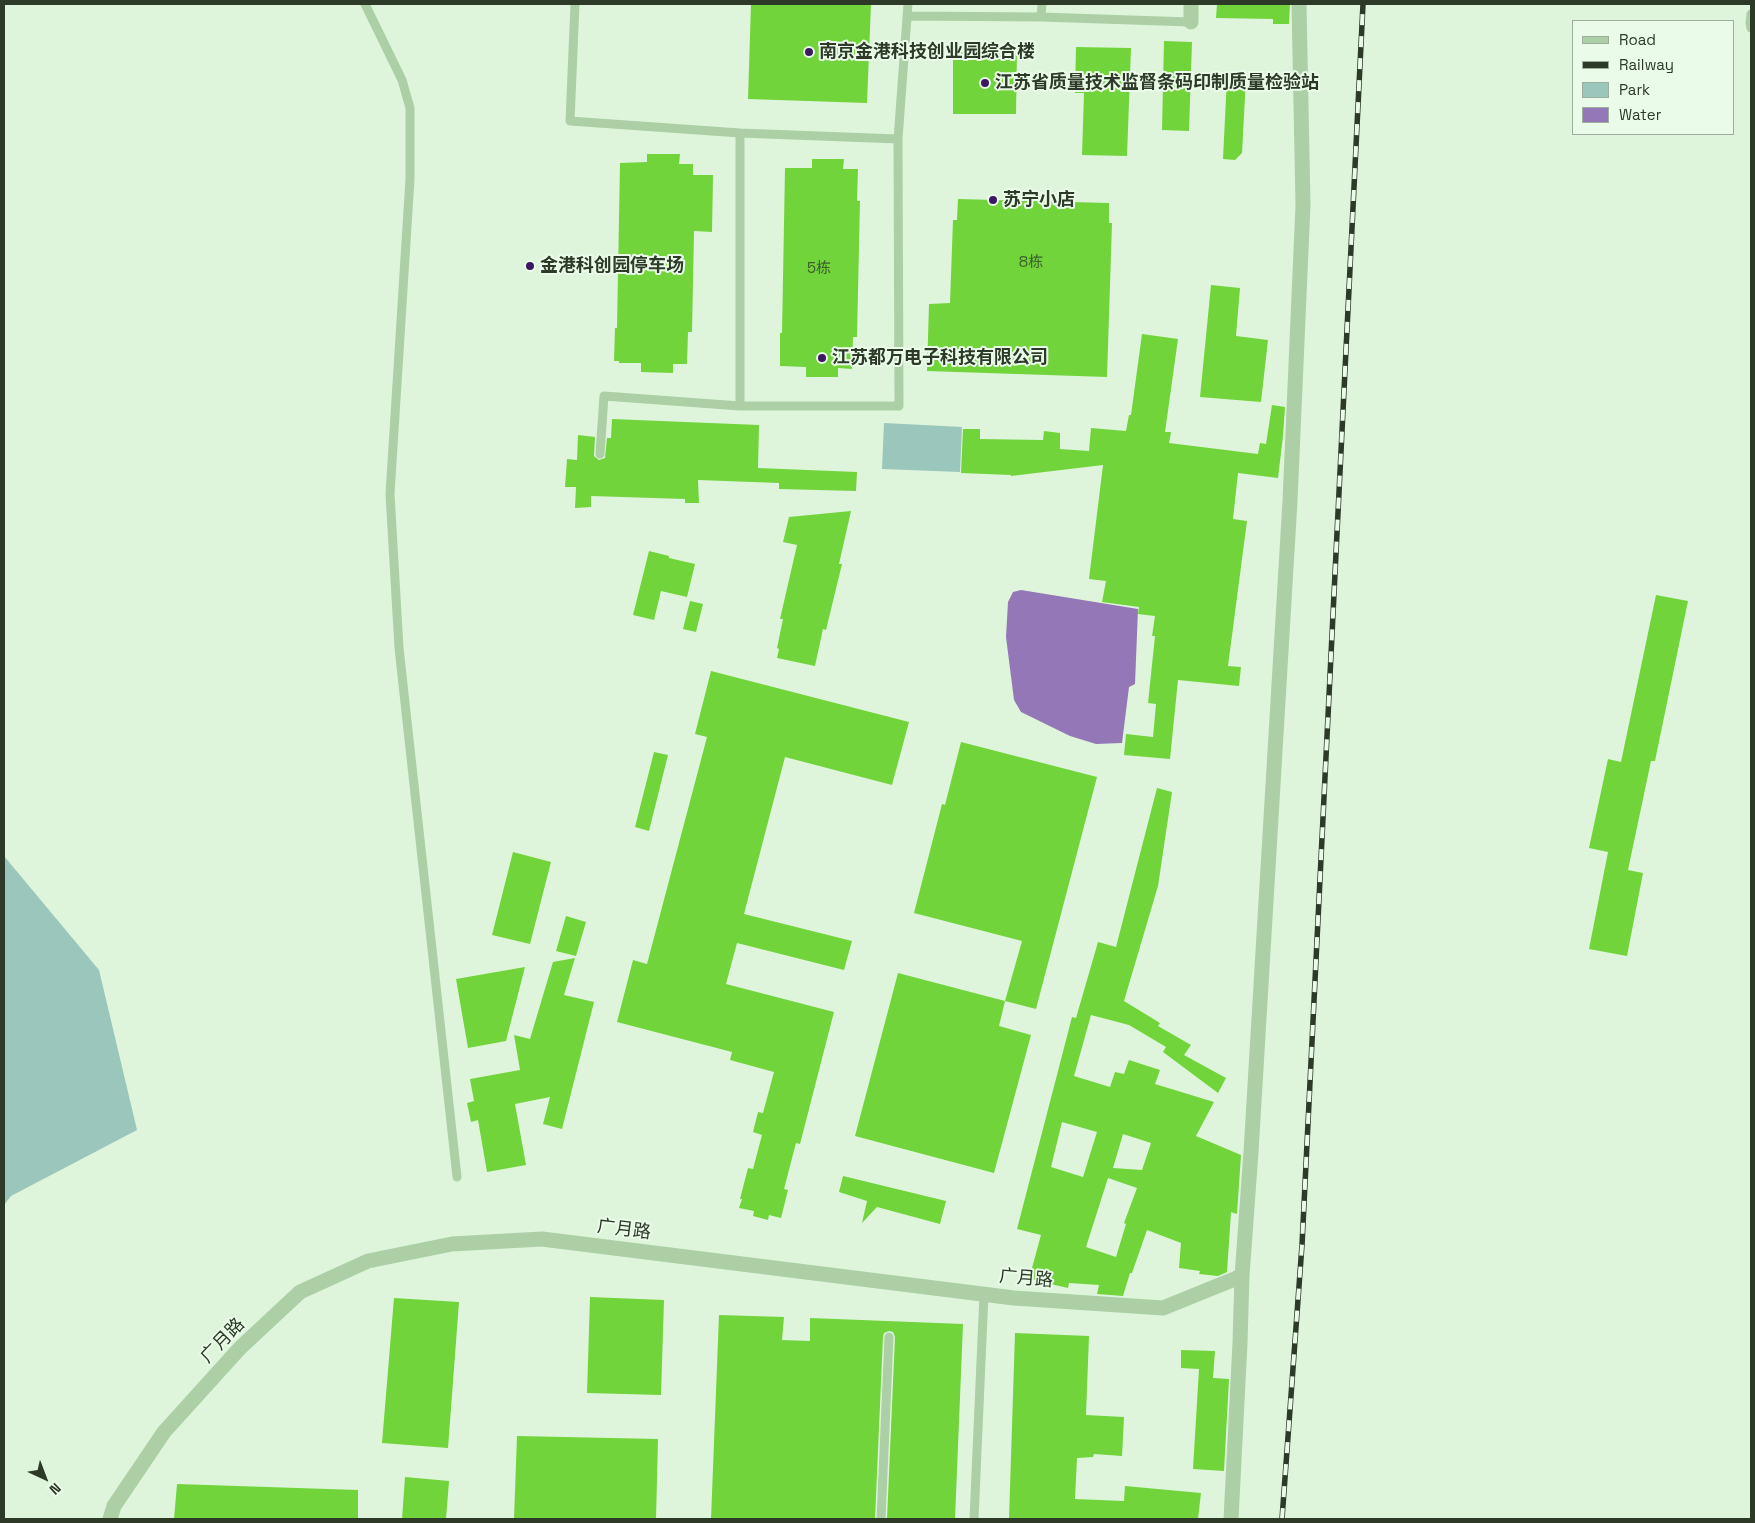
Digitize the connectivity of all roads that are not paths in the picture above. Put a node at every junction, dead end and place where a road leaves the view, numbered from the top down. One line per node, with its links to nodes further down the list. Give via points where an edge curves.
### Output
1 (366, 4): 16 (lane, via 402,80 410,108 410,179 390,494 399,648)
2 (575, 4): 12 (lane, via 570,121)
3 (908, 4): 8 (lane)
4 (1042, 4): 9 (lane)
5 (1192, 4): 10 (street)
6 (1299, 4): 17 (street, via 1303,205 1290,501)
7 (1751, 14): 11 (lane)
8 (908, 16): 9 (lane); 13 (lane)
9 (1041, 17): 10 (lane)
10 (1191, 22)
11 (1751, 28)
12 (740, 133): 13 (lane); 14 (lane)
13 (898, 139): 14 (lane, via 899,406)
14 (740, 406): 15 (lane, via 604,396)
15 (600, 454)
16 (457, 1177)
17 (1242, 1276): 18 (street, 广月路, via 1163,1308); 23 (street)
18 (984, 1294): 20 (street, 广月路, via 542,1239 452,1244 368,1261 300,1292 240,1348 164,1432 114,1506); 22 (lane)
19 (889, 1337): 21 (lane)
20 (110, 1519)
21 (882, 1519)
22 (974, 1519)
23 (1231, 1519)

